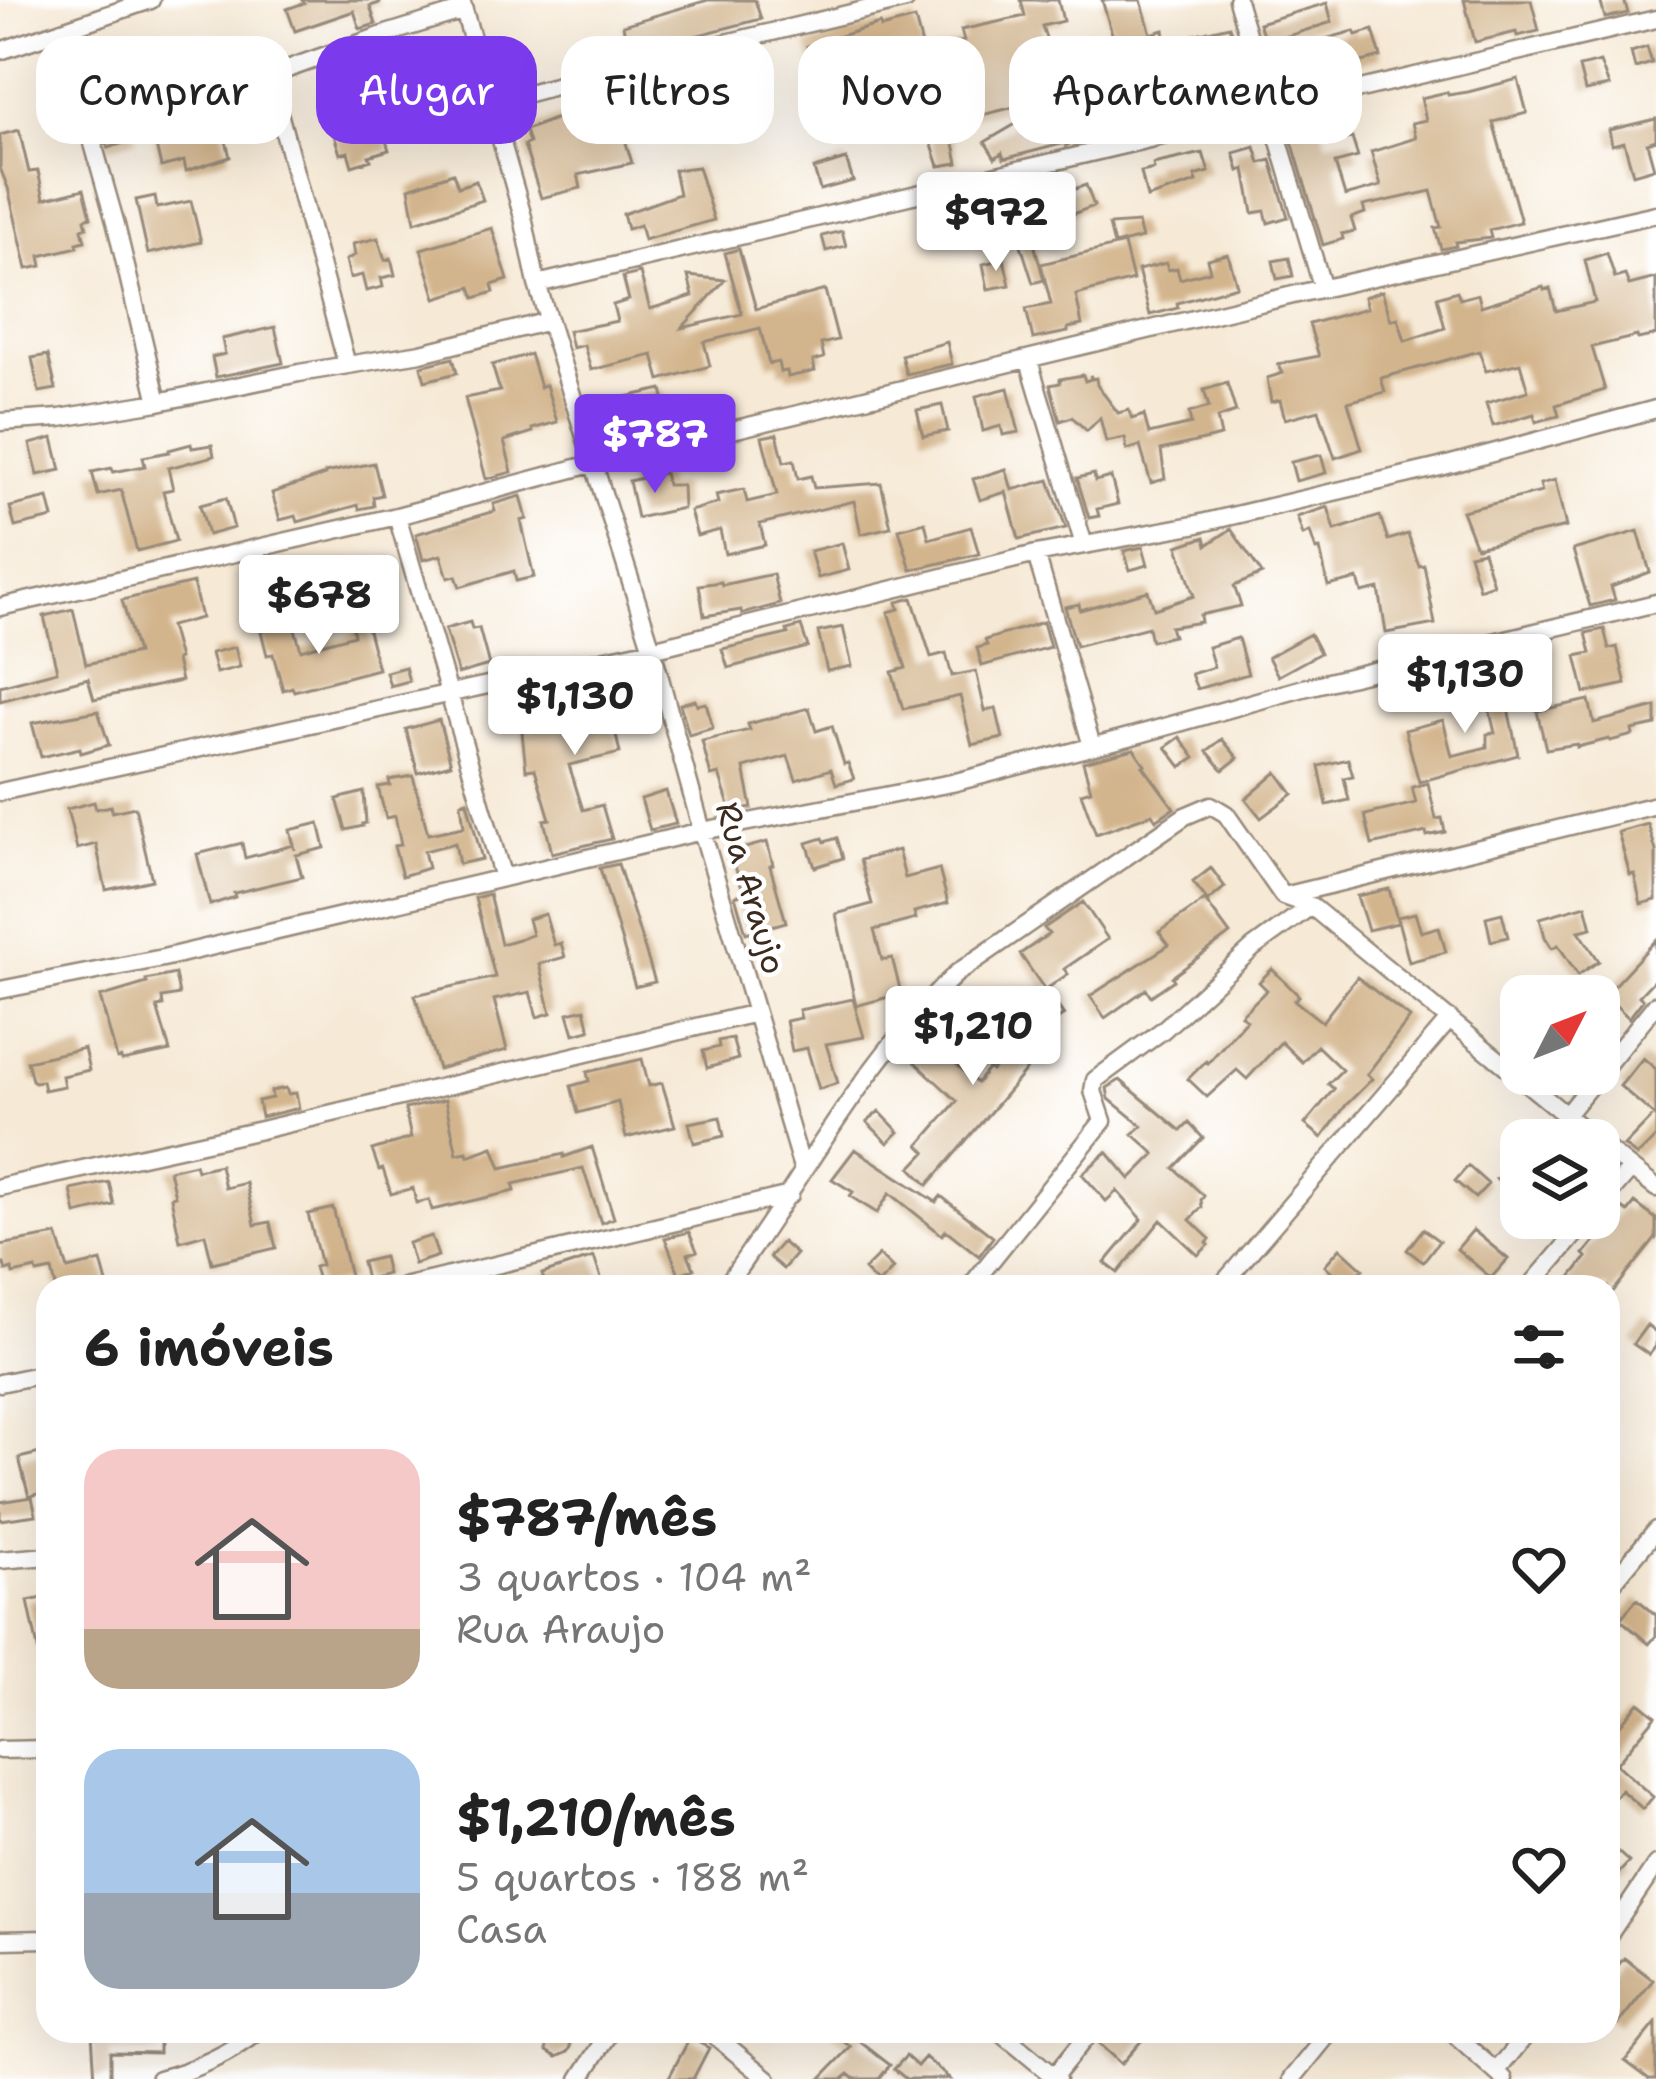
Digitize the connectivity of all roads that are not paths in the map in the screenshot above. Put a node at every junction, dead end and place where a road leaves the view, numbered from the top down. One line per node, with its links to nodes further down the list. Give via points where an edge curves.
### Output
1 (151, 0): 6 (street)
2 (906, 0): 12 (street)
3 (1237, 0): 8 (street)
4 (463, 5): 7 (street, Rua Araujo); 10 (street)
5 (1656, 19): 11 (street)
6 (62, 30): 9 (street); 23 (street)
7 (472, 36)
8 (1248, 36)
9 (0, 51)
10 (292, 67)
11 (1362, 87)
12 (537, 91)
13 (288, 144): 22 (street)
14 (502, 144): 18 (street, Rua Araujo)
15 (1123, 144): 18 (street)
16 (1280, 144): 19 (street)
17 (1656, 214): 19 (street)
18 (537, 284): 20 (street, Rua Araujo)
19 (1323, 289): 21 (street)
20 (549, 321): 22 (street); 26 (street, Rua Araujo)
21 (1029, 361): 26 (street); 28 (street)
22 (347, 365): 23 (street)
23 (158, 402): 25 (street)
24 (1656, 409): 28 (street, via 1440,467)
25 (0, 422)
26 (595, 464): 27 (street); 32 (street, Rua Araujo)
27 (398, 516): 31 (street); 33 (street)
28 (1084, 545): 29 (street)
29 (1036, 554): 32 (street); 34 (street)
30 (1656, 603): 34 (street)
31 (0, 607)
32 (652, 649): 33 (street); 37 (street, Rua Araujo)
33 (450, 693): 35 (street); 38 (street)
34 (1092, 746): 37 (street, via 952,783)
35 (0, 792)
36 (1656, 805): 39 (street)
37 (702, 831): 38 (street); 43 (street, Rua Araujo)
38 (503, 878): 41 (street)
39 (1283, 896): 40 (street); 49 (street, via 1226,814 1211,805 1185,816 957,973 885,1051)
40 (1311, 906): 44 (street); 57 (street, via 1095,1080 1103,1121)
41 (0, 990)
42 (1656, 1004): 45 (street)
43 (756, 1013): 49 (street, Rua Araujo); 51 (street)
44 (1450, 1019): 45 (street); 58 (street)
45 (1566, 1115): 46 (street)
46 (1571, 1119)
47 (1620, 1160): 48 (street)
48 (1631, 1169): 50 (street); 52 (street)
49 (803, 1172): 53 (street)
50 (1620, 1182)
51 (0, 1187)
52 (1656, 1188)
53 (790, 1195): 55 (street); 56 (street)
54 (1571, 1239): 59 (street)
55 (453, 1275)
56 (733, 1275)
57 (980, 1275)
58 (1230, 1275)
59 (1540, 1275)
60 (36, 1376): 61 (street)
61 (0, 1383)
62 (1656, 1531): 65 (street)
63 (36, 1557): 64 (street)
64 (0, 1560)
65 (1620, 1574)
66 (36, 1749): 67 (street)
67 (0, 1750)
68 (1656, 1865): 69 (street)
69 (1620, 1918)
70 (0, 1940): 71 (street)
71 (36, 1940)
72 (243, 2043): 81 (street)
73 (603, 2043): 83 (street)
74 (724, 2043): 84 (street)
75 (1013, 2043): 82 (street)
76 (1082, 2043): 82 (street)
77 (1321, 2043): 85 (street)
78 (1464, 2043): 80 (street)
79 (1521, 2043): 80 (street)
80 (1500, 2075)
81 (169, 2078)
82 (1055, 2078)
83 (580, 2079)
84 (768, 2079)
85 (1292, 2079)

